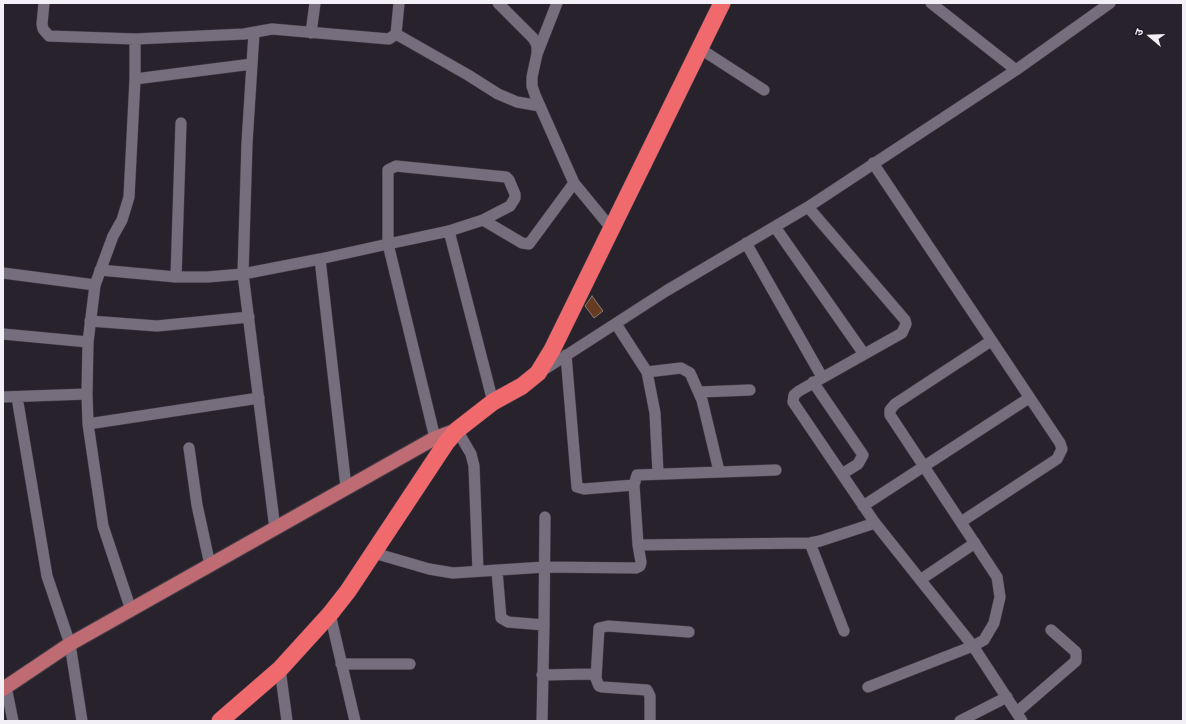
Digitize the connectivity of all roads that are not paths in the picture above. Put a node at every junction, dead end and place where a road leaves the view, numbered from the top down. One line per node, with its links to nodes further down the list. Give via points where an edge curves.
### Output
1 (44, 3): 12 (street, via 42,24 49,36)
2 (315, 3): 10 (street)
3 (399, 3): 11 (street)
4 (498, 3): 14 (street, via 533,38 537,45)
5 (557, 3): 14 (street)
6 (722, 3): 13 (highway)
7 (931, 3): 16 (street)
8 (1110, 3): 16 (street)
9 (254, 33): 10 (street, via 272,29); 12 (street); 15 (street)
10 (311, 33): 11 (street, via 389,39)
11 (396, 34): 19 (street, via 498,94 517,102)
12 (135, 39): 17 (street)
13 (699, 48): 18 (street); 26 (highway)
14 (537, 54): 19 (street, via 532,86)
15 (252, 64): 17 (street); 33 (street)
16 (1016, 70): 21 (street)
17 (135, 79): 31 (street, via 129,197)
18 (764, 90)
19 (540, 106): 22 (street)
20 (181, 123): 34 (street)
21 (873, 163): 23 (street); 40 (street)
22 (574, 183): 24 (street, via 529,244 522,243); 26 (street)
23 (808, 206): 25 (street); 42 (street, via 905,320 905,329 902,333)
24 (483, 220): 27 (street); 29 (street, via 513,202 515,194 506,178 391,167 388,176)
25 (775, 227): 28 (street); 42 (street)
26 (611, 228): 45 (highway, via 552,350)
27 (449, 231): 29 (street); 54 (street)
28 (746, 243): 38 (street); 46 (street)
29 (388, 244): 30 (street); 57 (street)
30 (320, 259): 33 (street); 65 (street)
31 (100, 270): 34 (street); 35 (street)
32 (3, 273): 35 (street)
33 (243, 274): 34 (street); 36 (street)
34 (176, 277)
35 (95, 285): 37 (street)
36 (249, 317): 37 (street, via 156,326); 52 (street)
37 (90, 321): 41 (street)
38 (616, 324): 43 (street); 44 (street)
39 (3, 334): 41 (street)
40 (991, 341): 53 (street); 59 (street, via 891,407 890,415)
41 (88, 342): 49 (street)
42 (864, 354): 46 (street)
43 (566, 355): 45 (street); 64 (street, via 576,484 580,489)
44 (647, 372): 48 (street, via 684,369 690,373); 62 (street, via 655,413)
45 (538, 373): 54 (highway, via 522,386)
46 (817, 380): 63 (street, via 863,455 858,464); 63 (street, via 794,395 793,402)
47 (750, 390): 48 (street)
48 (699, 392): 61 (street)
49 (87, 394): 51 (street); 55 (street)
50 (3, 397): 51 (street)
51 (17, 397): 86 (street, via 47,576)
52 (259, 398): 55 (street); 70 (street)
53 (1029, 398): 59 (street); 68 (street, via 1060,442 1060,454 1057,459)
54 (493, 402): 56 (highway)
55 (88, 424): 80 (street, via 103,526)
56 (457, 430): 57 (main road); 74 (highway); 78 (street, via 471,454 474,466)
57 (435, 438): 65 (main road)
58 (189, 448): 75 (street)
59 (924, 466): 66 (street); 68 (street)
60 (776, 470): 61 (street)
61 (719, 471): 62 (street)
62 (658, 473): 64 (street, via 637,475)
63 (842, 474): 66 (street)
64 (634, 485): 73 (street)
65 (346, 488): 70 (main road)
66 (863, 506): 69 (street)
67 (545, 517): 76 (street)
68 (961, 522): 72 (street)
69 (875, 523): 71 (street); 79 (street)
70 (275, 529): 75 (main road)
71 (810, 543): 73 (street); 84 (street)
72 (975, 543): 79 (street); 87 (street, via 997,578 1000,597 990,633)
73 (638, 545): 76 (street, via 641,562 636,568)
74 (374, 553): 78 (street, via 442,572); 81 (highway)
75 (210, 566): 80 (main road)
76 (545, 567): 77 (street); 82 (street)
77 (497, 571): 78 (street); 82 (street, via 501,618 508,622)
78 (478, 572)
79 (920, 580): 87 (street)
80 (131, 610): 86 (main road)
81 (330, 614): 88 (street); 90 (highway)
82 (544, 625): 91 (street)
83 (1051, 630): 96 (street, via 1076,652 1076,661)
84 (844, 631)
85 (689, 632): 92 (street, via 608,626 599,628)
86 (70, 644): 94 (main road); 99 (street)
87 (973, 646): 93 (street); 95 (street)
88 (341, 664): 89 (street); 101 (street)
89 (410, 664)
90 (280, 669): 97 (highway); 100 (street)
91 (542, 675): 92 (street, via 592,674); 102 (street)
92 (596, 678): 103 (street, via 602,687 647,690 650,696)
93 (868, 687)
94 (5, 688): 98 (street)
95 (1006, 697): 96 (street); 104 (street)
96 (1020, 716)
97 (225, 719)
98 (14, 721)
99 (82, 721)
100 (287, 721)
101 (355, 721)
102 (542, 721)
103 (650, 721)
104 (960, 721)

